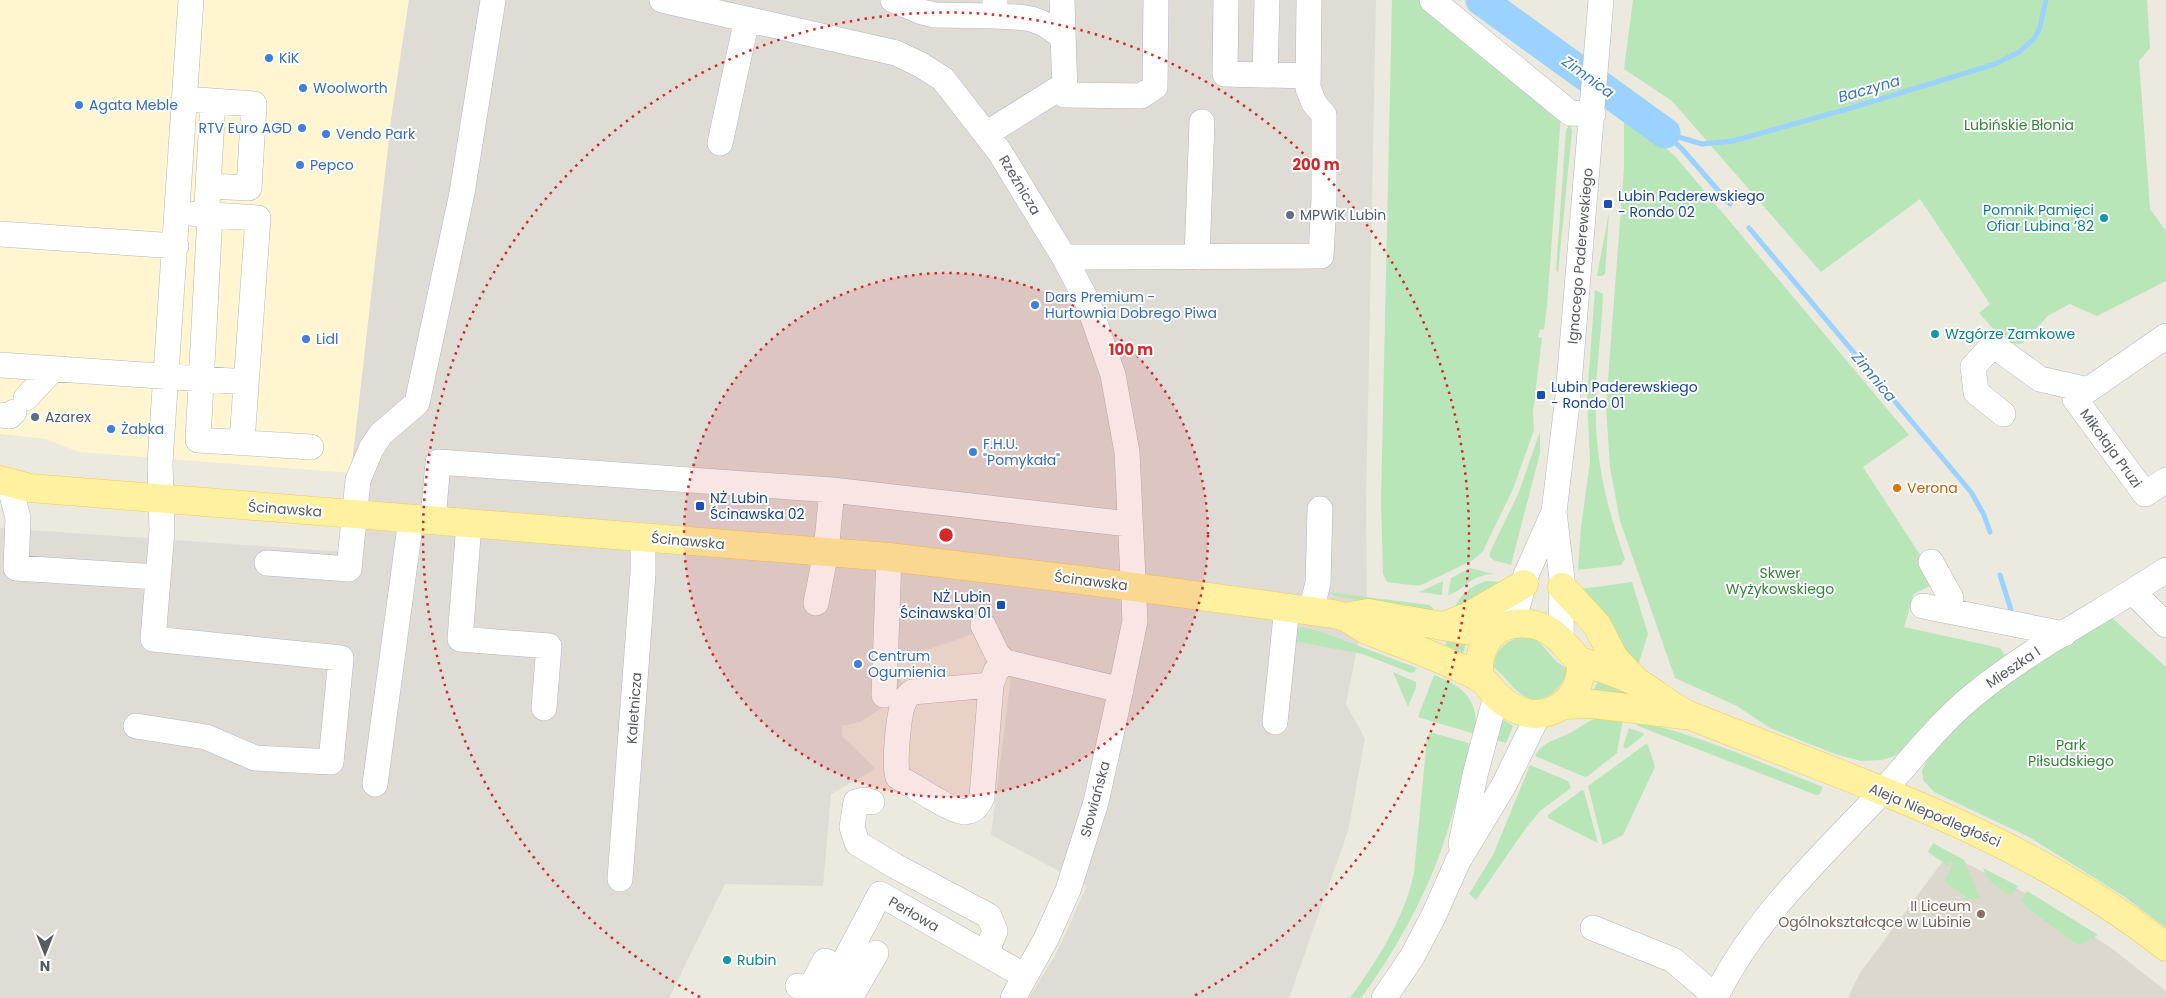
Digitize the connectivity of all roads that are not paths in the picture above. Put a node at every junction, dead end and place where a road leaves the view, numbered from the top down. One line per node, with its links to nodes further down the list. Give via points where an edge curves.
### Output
1 (191, 0): 19 (street)
2 (493, 0): 49 (street, via 462,193 417,404 381,434 371,449 358,480)
3 (662, 0): 12 (street, Rzeźnicza)
4 (893, 0): 13 (street, via 935,15)
5 (1062, 0): 15 (street)
6 (1156, 0): 18 (street, via 1155,87 1140,96 1065,95)
7 (1226, 0): 16 (street, via 1225,74)
8 (1267, 0): 16 (street)
9 (1309, 0): 17 (street)
10 (1432, 0): 21 (street, via 1570,113)
11 (1601, 0): 21 (street, Ignacego Paderewskiego)
12 (700, 4): 14 (street, Rzeźnicza)
13 (995, 8): 15 (street, via 1034,18)
14 (747, 19): 23 (street, Rzeźnicza, via 896,53 921,65 943,79); 24 (street)
15 (1063, 38): 18 (street)
16 (1265, 75): 17 (street)
17 (1307, 76): 31 (street, via 1310,96 1324,115 1321,256)
18 (1064, 85): 23 (street)
19 (185, 99): 20 (street); 26 (street)
20 (213, 101): 25 (street); 25 (street, via 254,104 249,188)
21 (1593, 111): 48 (street, Ignacego Paderewskiego, via 1568,396)
22 (1202, 122): 31 (street)
23 (986, 134): 30 (street, Rzeźnicza)
24 (720, 143)
25 (208, 186): 27 (street)
26 (177, 213): 27 (street); 29 (street)
27 (210, 215): 36 (street); 37 (street, via 258,218)
28 (0, 234): 29 (street)
29 (176, 246): 35 (street)
30 (1064, 257): 31 (street); 52 (street, Rzeźnicza, via 1088,303 1113,375 1127,452)
31 (1197, 257)
32 (2166, 336): 38 (street, Mikołaja Pruzi)
33 (0, 365): 34 (street)
34 (53, 369): 35 (street); 39 (street)
35 (167, 377): 36 (street); 46 (street, via 160,463)
36 (202, 379): 37 (street); 41 (street, via 198,440)
37 (246, 382): 41 (street)
38 (2088, 390): 40 (street, via 2040,379 1993,345 1973,367 1976,392); 43 (street, Mikołaja Pruzi, via 2075,398 2145,494)
39 (13, 408)
40 (2003, 414)
41 (242, 442): 42 (street)
42 (311, 447)
43 (2166, 480)
44 (11, 490): 46 (main road, Ścinawska); 59 (street, via 18,518 16,568)
45 (832, 490): 50 (street, via 438,462); 52 (street); 54 (street)
46 (161, 500): 49 (main road, Ścinawska); 59 (street, via 162,531)
47 (1320, 509): 66 (street, via 1318,583)
48 (1554, 512): 60 (street, Ignacego Paderewskiego); 62 (street, Ignacego Paderewskiego)
49 (356, 515): 50 (main road, Ścinawska); 57 (street, via 349,569)
50 (422, 520): 51 (main road, Ścinawska); 87 (street)
51 (469, 524): 53 (main road, Ścinawska); 82 (street, via 460,639 549,646)
52 (1129, 524): 61 (street, Rzeźnicza)
53 (643, 537): 54 (main road, Ścinawska); 92 (street, Kaletnicza)
54 (826, 552): 55 (main road, Ścinawska); 64 (street)
55 (889, 557): 61 (main road, Ścinawska); 81 (street)
56 (1931, 562): 67 (street, via 1951,598)
57 (267, 563)
58 (2166, 570): 63 (street, Mieszka I)
59 (157, 578): 86 (street, via 153,639 341,658 331,762 254,758 206,737)
60 (1524, 584): 69 (main road, via 1468,617); 72 (street, Ignacego Paderewskiego)
61 (1132, 586): 66 (main road, Ścinawska); 80 (street, Słowiańska, via 1135,621)
62 (1562, 587): 74 (street, Ignacego Paderewskiego); 77 (main road, via 1597,626 1614,658)
63 (2133, 592): 70 (street); 73 (street, Mieszka I)
64 (816, 603)
65 (1923, 606): 67 (street)
66 (1299, 609): 68 (main road, Ścinawska); 85 (street)
67 (1948, 611): 73 (street)
68 (1345, 617): 69 (main road, Ścinawska, via 1368,613); 79 (main road, Ścinawska, via 1366,630 1430,654)
69 (1446, 625): 72 (main road, Ścinawska, via 1465,630)
70 (2166, 625)
71 (983, 626): 76 (street)
72 (1503, 628): 74 (main road, via 1531,624); 79 (main road, via 1483,646 1478,661)
73 (2064, 634): 88 (street, Mieszka I, via 1974,695)
74 (1561, 638): 75 (main road)
75 (1580, 661): 77 (main road, Aleja Niepodległości); 83 (main road, via 1580,677 1574,693)
76 (1005, 662): 78 (street, via 996,671); 80 (street)
77 (1639, 683): 84 (main road, Aleja Niepodległości)
78 (991, 685): 78 (street, via 982,798 971,811 955,811 898,777 895,767 902,709 912,692)
79 (1488, 687): 83 (main road, via 1524,713); 90 (street)
80 (1120, 690): 98 (street, Słowiańska, via 1096,802 1068,890)
81 (884, 695)
82 (544, 708)
83 (1551, 709): 84 (main road, Aleja Niepodległości, via 1594,704); 90 (street)
84 (1688, 715): 88 (main road, Aleja Niepodległości)
85 (1275, 722)
86 (136, 726)
87 (375, 784)
88 (1882, 791): 95 (main road, Aleja Niepodległości, via 2025,855 2071,881); 101 (street, Mieszka I, via 1747,941)
89 (872, 802): 91 (street, via 856,802 852,827 854,836 858,843)
90 (1458, 861): 103 (street, via 1416,949)
91 (895, 866): 93 (street); 97 (street, via 989,916 995,931)
92 (620, 879)
93 (880, 894): 97 (street, Perłowa); 99 (street, Perłowa)
94 (1594, 928): 101 (street, via 1673,960)
95 (2166, 947)
96 (876, 953): 99 (street, via 854,991)
97 (986, 954): 98 (street, Perłowa)
98 (1025, 976): 102 (street, Słowiańska)
99 (833, 983): 100 (street, via 825,961 809,991)
100 (798, 986)
101 (1715, 997)
102 (1013, 998)
103 (1384, 998)

